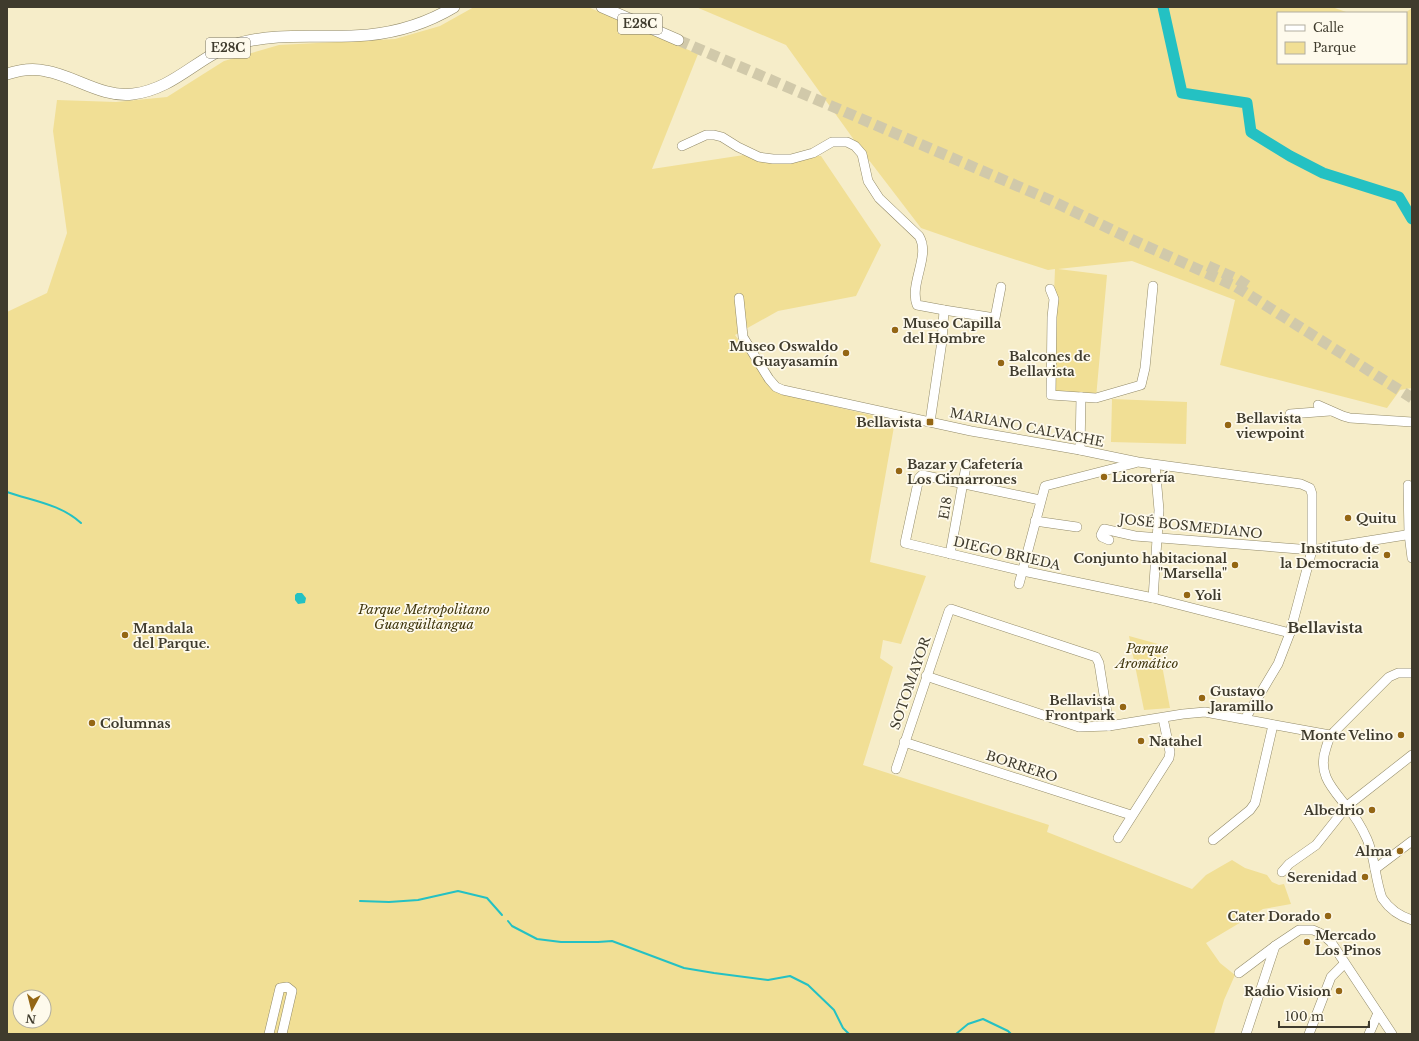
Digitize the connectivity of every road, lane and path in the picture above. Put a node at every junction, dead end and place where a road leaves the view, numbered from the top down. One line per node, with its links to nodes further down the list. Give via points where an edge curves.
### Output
1 (454, 7): 4 (main road, E28C, via 425,21 368,35 284,36 235,45 214,54 160,88 132,94 115,94 46,71)
2 (602, 7): 3 (main road, E28C, via 678,38)
3 (612, 7)
4 (7, 74)
5 (682, 146): 10 (street, via 714,134 758,156 773,159 791,159 813,153 832,142 847,142 855,146 862,154 868,181 879,198 922,241 916,304)
6 (1153, 286): 11 (street, via 1140,385 1096,398)
7 (1001, 287): 10 (street, via 995,318)
8 (1050, 289): 11 (street, via 1054,299 1051,395)
9 (739, 298): 15 (street, MARIANO CALVACHE, via 743,337 776,387)
10 (944, 310): 15 (street)
11 (1081, 397): 17 (street)
12 (1318, 405): 13 (street)
13 (1331, 411): 14 (street); 16 (street, via 1350,418)
14 (1290, 414)
15 (930, 422): 17 (street, MARIANO CALVACHE)
16 (1412, 422)
17 (1080, 450): 18 (street, MARIANO CALVACHE)
18 (1138, 462): 19 (street, MARIANO CALVACHE); 23 (street, via 1045,486)
19 (1155, 465): 27 (street); 29 (street, MARIANO CALVACHE, via 1306,485 1312,494)
20 (966, 466): 21 (street, E18)
21 (963, 483): 23 (street); 30 (street, E18); 30 (street, DIEGO BRIEDA, via 920,476 906,543)
22 (1408, 485): 26 (street)
23 (1040, 500): 24 (street)
24 (1035, 521): 25 (street); 32 (street)
25 (1077, 527)
26 (1410, 534): 29 (street, JOSÉ BOSMEDIANO); 31 (street)
27 (1157, 537): 28 (street, JOSÉ BOSMEDIANO, via 1135,536 1104,529 1101,535); 29 (street, JOSÉ BOSMEDIANO); 34 (street)
28 (1109, 540)
29 (1312, 550): 35 (street, MARIANO CALVACHE)
30 (950, 554): 32 (street, DIEGO BRIEDA)
31 (1412, 558)
32 (1023, 571): 33 (street); 34 (street, DIEGO BRIEDA)
33 (1019, 584)
34 (1153, 598): 35 (street, DIEGO BRIEDA)
35 (1290, 633): 39 (street, MARIANO CALVACHE, via 1276,669)
36 (1412, 673): 42 (street, via 1389,676)
37 (926, 676): 41 (street, via 1075,726); 41 (street, SOTOMAYOR, via 948,611 952,609 1096,657 1100,663); 43 (street, SOTOMAYOR)
38 (1163, 718): 39 (street, via 1202,712); 41 (street); 47 (street, via 1169,758)
39 (1245, 719): 40 (street)
40 (1273, 725): 42 (street); 49 (street, via 1255,803)
41 (1109, 726)
42 (1330, 735): 46 (street, via 1322,764 1330,786)
43 (904, 742): 45 (street, SOTOMAYOR); 47 (street, BORRERO)
44 (1412, 754): 46 (street)
45 (896, 769)
46 (1347, 806): 51 (street, via 1366,838); 52 (street, via 1314,847)
47 (1131, 816): 48 (street)
48 (1118, 838)
49 (1213, 840)
50 (1412, 841): 51 (street)
51 (1375, 869): 53 (street, via 1378,886 1386,905 1404,918)
52 (1282, 872)
53 (1412, 920)
54 (1274, 946): 55 (street, via 1299,930 1313,930 1331,942); 56 (street); 62 (street)
55 (1344, 964): 57 (street); 63 (street, via 1330,977)
56 (1239, 973)
57 (1378, 1013): 58 (street); 59 (street)
58 (1386, 1025): 59 (street); 64 (street)
59 (1369, 1033)
60 (269, 1034): 61 (street, via 280,988 287,987 292,990)
61 (282, 1034)
62 (1246, 1034)
63 (1310, 1034)
64 (1392, 1034)

